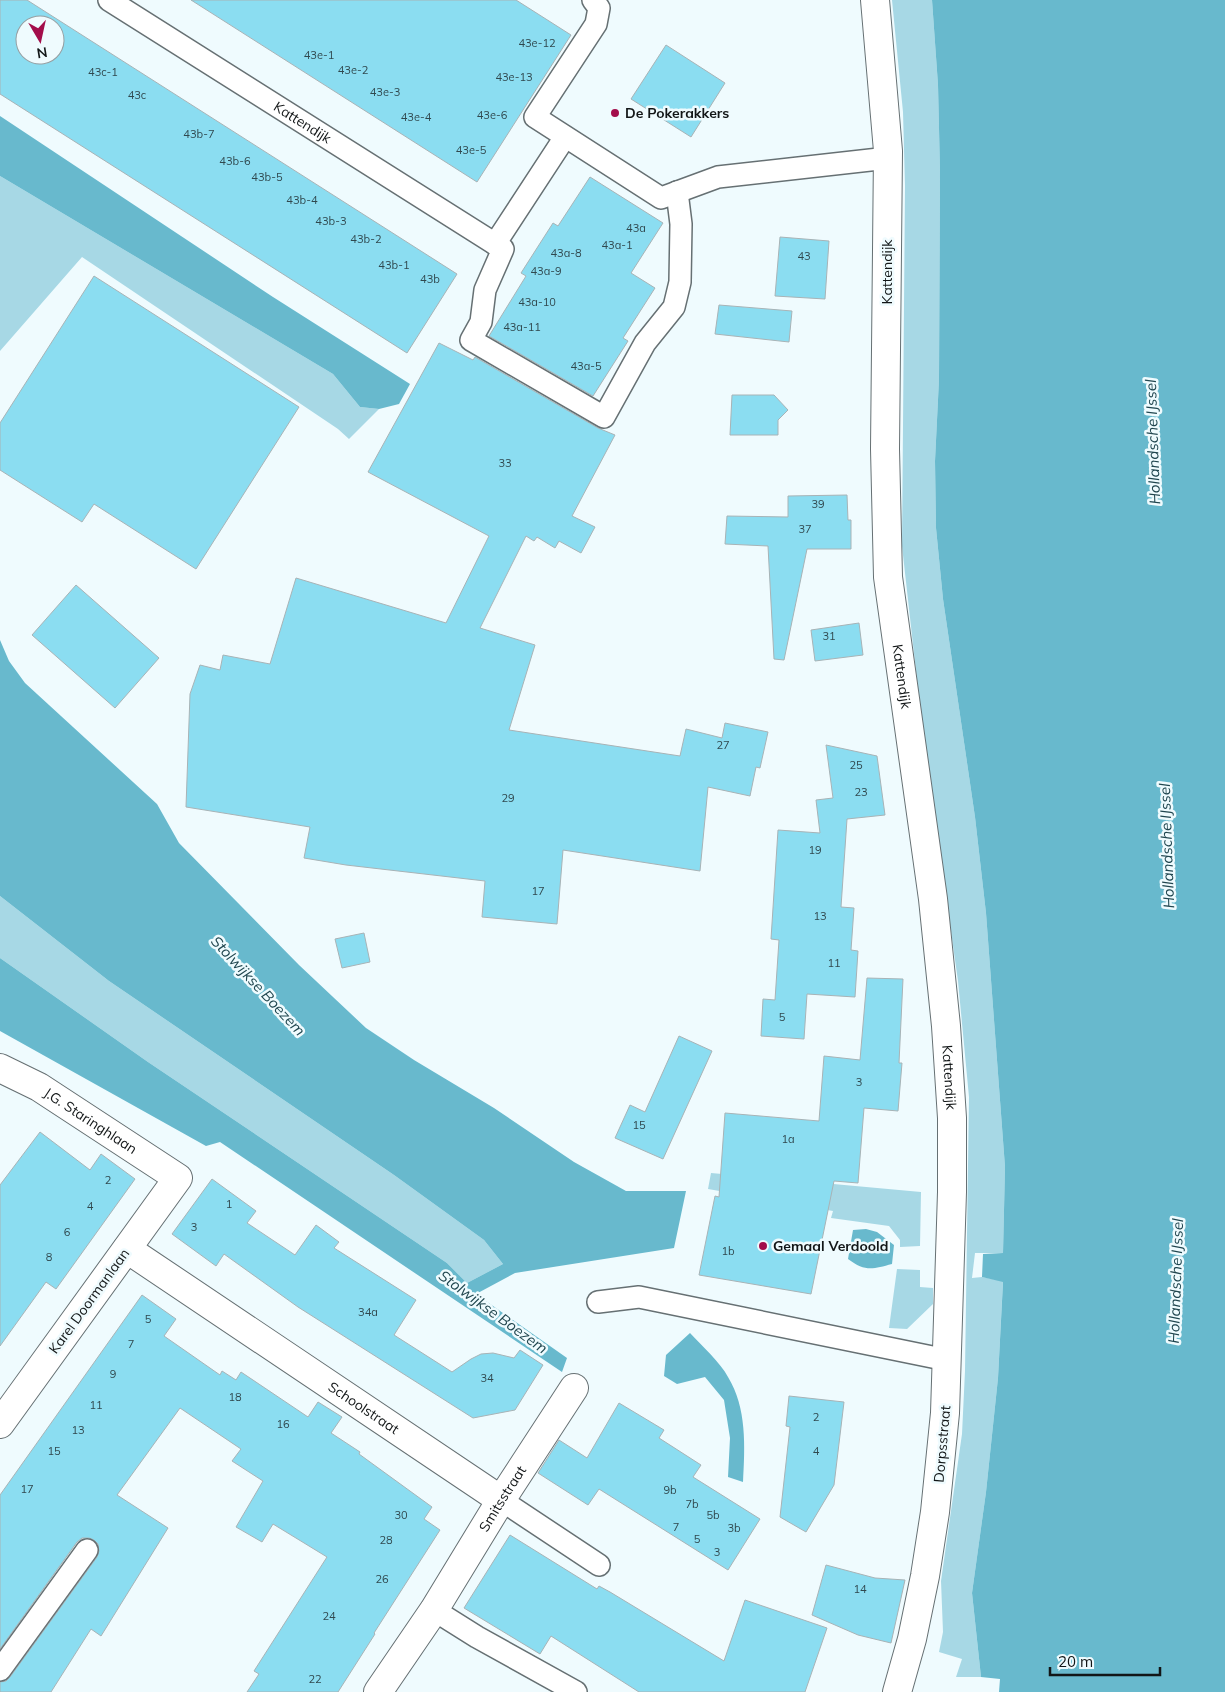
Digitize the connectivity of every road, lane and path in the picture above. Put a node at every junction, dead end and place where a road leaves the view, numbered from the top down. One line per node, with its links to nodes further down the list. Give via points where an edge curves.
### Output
1 (109, 0): 7 (lane, Kattendijk)
2 (593, 0): 4 (lane, via 599,8 596,24 534,118)
3 (875, 0): 5 (street, Kattendijk)
4 (565, 137): 6 (lane, via 661,198); 7 (lane)
5 (888, 158): 6 (lane, via 718,177); 10 (street, Kattendijk, via 885,449 888,577 933,899 952,1118)
6 (677, 192): 7 (lane, via 682,224 680,282 674,307 645,343 604,417 471,340 481,322 485,290 504,249)
7 (496, 244)
8 (0, 1068): 9 (street, J.G. Staringhlaan, via 39,1088)
9 (178, 1178): 11 (street, Karel Doormanlaan)
10 (952, 1192): 13 (street, Dorpsstraat)
11 (127, 1249): 15 (street, Karel Doormanlaan); 16 (street, Schoolstraat)
12 (598, 1302): 13 (lane, via 639,1297)
13 (947, 1360): 23 (street, Dorpsstraat, via 935,1512 912,1639)
14 (574, 1388): 16 (street, Smitsstraat)
15 (0, 1424)
16 (501, 1500): 18 (lane, Schoolstraat); 19 (street, Smitsstraat)
17 (87, 1550): 20 (lane)
18 (599, 1565)
19 (434, 1610): 21 (street, Smitsstraat); 22 (lane)
20 (0, 1670)
21 (378, 1692)
22 (576, 1692)
23 (896, 1692)

